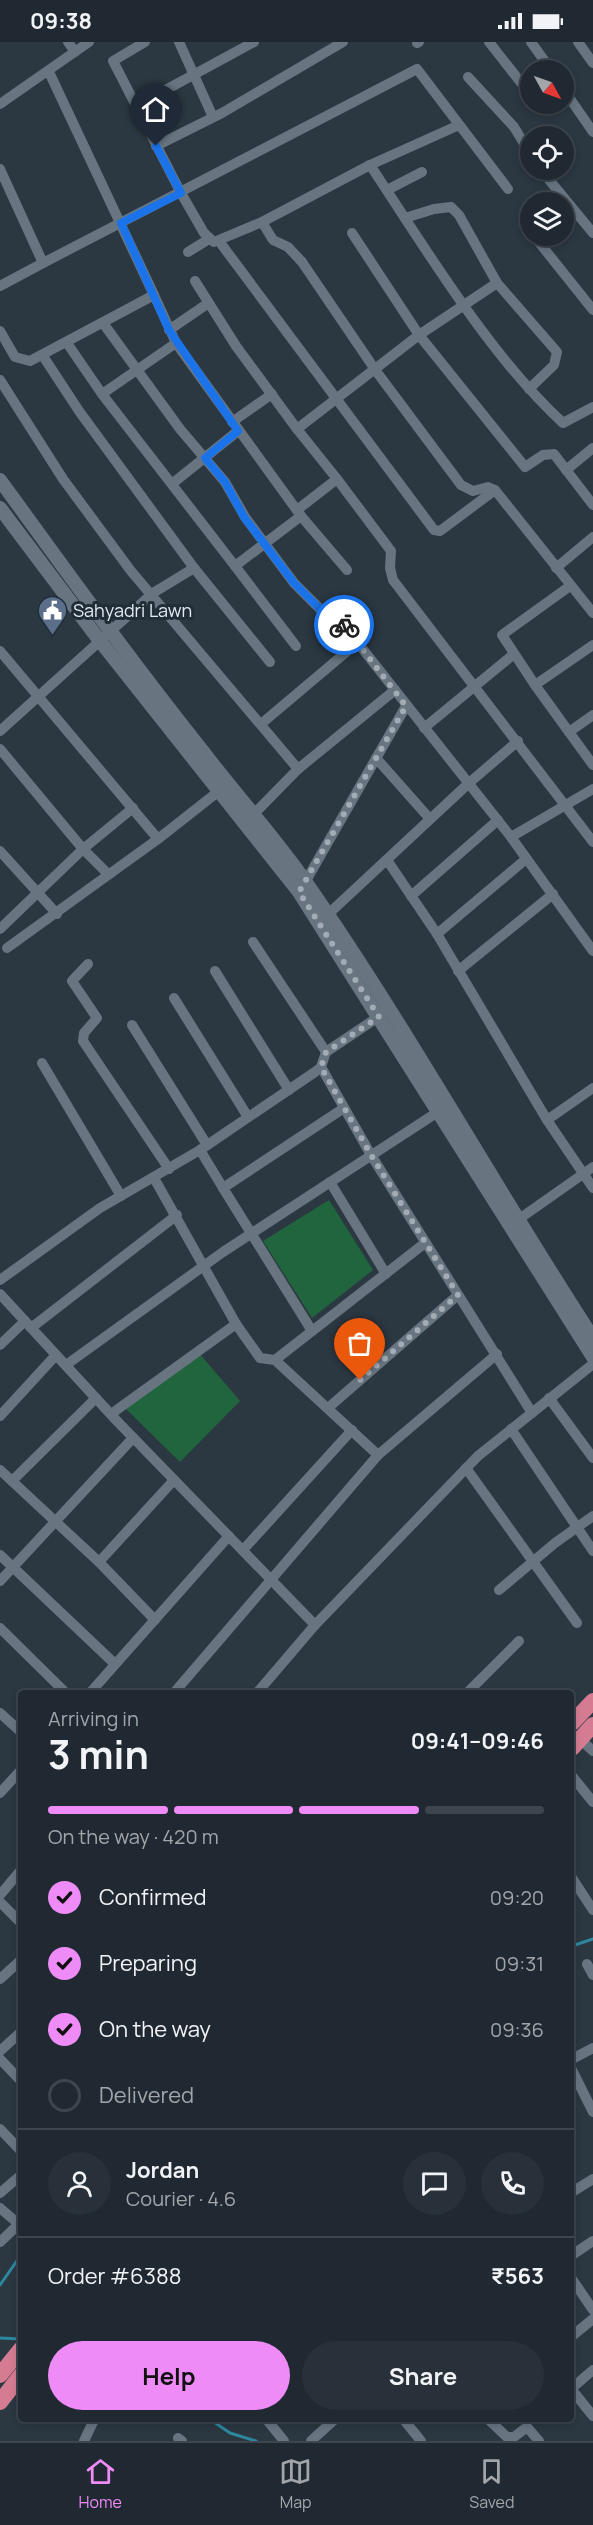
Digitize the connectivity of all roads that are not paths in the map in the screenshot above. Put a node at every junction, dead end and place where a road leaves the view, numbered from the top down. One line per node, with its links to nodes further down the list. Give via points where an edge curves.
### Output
1 (68, 42): 11 (street)
2 (89, 42): 11 (street)
3 (145, 42): 10 (street)
4 (179, 42): 15 (street)
5 (254, 42): 15 (street)
6 (489, 42): 17 (street)
7 (531, 42): 12 (street)
8 (579, 42): 13 (street)
9 (339, 43): 23 (street)
10 (131, 45): 20 (street, via 113,61)
11 (75, 52): 14 (street)
12 (544, 60)
13 (593, 63)
14 (49, 72): 18 (street); 39 (street)
15 (195, 74): 20 (street); 23 (street)
16 (468, 77): 26 (street)
17 (520, 81)
18 (0, 104)
19 (574, 104): 22 (street)
20 (136, 106): 27 (street)
21 (593, 109): 22 (street)
22 (582, 116): 25 (street)
23 (213, 117): 27 (street)
24 (459, 125): 28 (street); 32 (street); 35 (street, via 417,69)
25 (593, 132)
26 (520, 137)
27 (156, 146): 35 (street)
28 (370, 165): 33 (street); 38 (street)
29 (0, 169): 45 (street)
30 (422, 172): 33 (street)
31 (548, 180): 34 (street)
32 (508, 189)
33 (387, 190): 37 (street)
34 (557, 192)
35 (181, 193): 39 (street); 42 (street)
36 (574, 212): 41 (street)
37 (405, 218): 47 (street, via 452,207); 51 (street)
38 (262, 222): 42 (street); 61 (street, via 273,240 288,247 302,262)
39 (121, 223): 45 (street); 49 (street)
40 (352, 233): 56 (street)
41 (593, 233)
42 (214, 240): 44 (street); 66 (street)
43 (542, 246): 52 (street)
44 (188, 252)
45 (43, 263): 48 (street)
46 (195, 281): 50 (street)
47 (497, 283): 51 (street); 63 (street, via 557,352 554,364)
48 (0, 286)
49 (154, 295): 53 (street); 54 (street)
50 (207, 304): 54 (street); 65 (street)
51 (465, 304): 56 (street); 63 (street)
52 (593, 310)
53 (103, 323): 57 (street); 60 (street)
54 (169, 330): 58 (street)
55 (0, 331): 59 (street, via 15,357 30,362)
56 (419, 335): 61 (street); 72 (street, via 525,467 548,453 554,454)
57 (67, 343): 59 (street); 64 (street)
58 (176, 343): 60 (street); 68 (street)
59 (43, 356): 83 (street)
60 (137, 370): 64 (street); 71 (street)
61 (376, 371): 66 (street); 76 (street, via 461,485 473,491 488,487)
62 (0, 380): 87 (street, via 84,509 131,571)
63 (529, 389): 67 (street, via 563,423)
64 (102, 394): 75 (street)
65 (272, 394): 68 (street); 69 (street)
66 (338, 397): 69 (street); 76 (street, via 434,530 440,531)
67 (593, 407)
68 (235, 426): 71 (street); 79 (street)
69 (297, 429): 73 (street)
70 (593, 448): 72 (street)
71 (205, 458): 75 (street); 81 (street)
72 (566, 470): 77 (street)
73 (337, 479): 79 (street); 97 (street, via 391,551 393,580)
74 (0, 480): 89 (street)
75 (173, 483): 82 (street)
76 (495, 490): 84 (street)
77 (593, 505)
78 (0, 508): 89 (street)
79 (299, 513): 81 (street); 85 (street)
80 (593, 537): 84 (street)
81 (264, 543): 82 (street); 90 (street, via 306,597 339,619)
82 (235, 566): 92 (street)
83 (194, 568): 87 (street); 95 (street)
84 (556, 568): 86 (street)
85 (347, 570)
86 (570, 586): 88 (street); 94 (street, via 502,635)
87 (153, 593): 89 (street); 102 (street)
88 (591, 607)
89 (105, 636): 99 (street); 113 (street); 116 (street)
90 (357, 643): 98 (street); 102 (street)
91 (593, 645): 96 (street)
92 (296, 646)
93 (0, 651): 99 (street)
94 (514, 654): 96 (street); 97 (street)
95 (270, 662)
96 (535, 685): 105 (street)
97 (474, 686): 103 (street); 106 (street)
98 (394, 690): 100 (street); 110 (street)
99 (37, 697): 104 (street); 115 (street)
100 (406, 706): 103 (street); 108 (street)
101 (593, 715): 105 (street)
102 (261, 724): 110 (street)
103 (424, 728): 111 (street)
104 (0, 731)
105 (569, 732): 109 (street)
106 (518, 741): 111 (street); 114 (street)
107 (0, 749): 122 (street)
108 (376, 758): 117 (street); 127 (street)
109 (593, 765)
110 (298, 769): 116 (street)
111 (469, 783): 117 (street); 118 (street)
112 (593, 789): 114 (street)
113 (219, 791): 120 (street); 127 (street)
114 (566, 804): 119 (street); 121 (street)
115 (132, 808): 120 (street); 122 (street)
116 (255, 813): 127 (street)
117 (430, 819): 125 (street)
118 (498, 820): 119 (street); 130 (street)
119 (511, 837): 124 (street)
120 (158, 839): 126 (street)
121 (593, 842)
122 (83, 849): 126 (street); 128 (street)
123 (0, 851): 128 (street)
124 (526, 859): 129 (street); 134 (street)
125 (387, 860): 130 (street); 132 (street)
126 (108, 874): 131 (street)
127 (302, 887): 132 (street)
128 (38, 892): 131 (street); 133 (street)
129 (554, 894): 137 (street); 140 (street)
130 (411, 896): 134 (street)
131 (57, 914): 136 (street)
132 (323, 919): 142 (street)
133 (0, 929)
134 (437, 934): 140 (street)
135 (253, 942): 144 (street)
136 (7, 948)
137 (593, 951)
138 (88, 964): 156 (street, via 72,981 97,1018 84,1033 83,1041)
139 (215, 971): 148 (street)
140 (458, 971): 152 (street)
141 (174, 998): 151 (street)
142 (383, 1013): 144 (street); 150 (street)
143 (132, 1025): 153 (street)
144 (326, 1052): 146 (street)
145 (42, 1063): 162 (street)
146 (321, 1067): 148 (street); 149 (street)
147 (593, 1088): 152 (street)
148 (289, 1090): 151 (street)
149 (344, 1108): 154 (street); 160 (street)
150 (443, 1108): 154 (street); 164 (street)
151 (248, 1117): 153 (street)
152 (547, 1120): 157 (street)
153 (204, 1148): 156 (street); 160 (street)
154 (371, 1155): 159 (street); 166 (street)
155 (593, 1167): 157 (street)
156 (168, 1168): 158 (street)
157 (584, 1175): 161 (street); 164 (street)
158 (154, 1178): 162 (street); 163 (street)
159 (330, 1182): 165 (street); 168 (street)
160 (223, 1188): 165 (street)
161 (593, 1188)
162 (121, 1196): 169 (street)
163 (177, 1215): 167 (street); 172 (street)
164 (514, 1223): 175 (street); 179 (street)
165 (250, 1234): 167 (street); 174 (street)
166 (425, 1243): 168 (street); 171 (street)
167 (205, 1265): 173 (street); 182 (street)
168 (386, 1274): 174 (street)
169 (0, 1280)
170 (0, 1294): 172 (street)
171 (458, 1295): 177 (street); 185 (street)
172 (28, 1324): 176 (street); 178 (street)
173 (236, 1324): 180 (street, via 260,1358); 187 (street)
174 (312, 1331): 180 (street)
175 (593, 1338)
176 (0, 1345)
177 (497, 1354): 186 (street); 192 (street)
178 (56, 1355): 182 (street); 188 (street)
179 (593, 1356)
180 (275, 1360): 185 (street)
181 (593, 1364): 184 (street)
182 (66, 1365): 183 (street)
183 (96, 1398): 187 (street); 197 (street)
184 (549, 1398): 186 (street); 193 (street)
185 (328, 1408): 190 (street)
186 (532, 1413): 189 (street)
187 (111, 1414): 191 (street)
188 (0, 1416)
189 (511, 1429): 194 (street); 200 (street)
190 (352, 1430): 192 (street); 202 (street)
191 (133, 1437): 196 (street); 199 (street)
192 (378, 1455): 208 (street)
193 (593, 1458)
194 (466, 1468): 205 (street); 213 (street)
195 (0, 1470): 197 (street)
196 (174, 1480): 201 (street); 206 (street)
197 (12, 1481): 199 (street)
198 (593, 1516): 200 (street)
199 (54, 1523): 206 (street); 207 (street)
200 (576, 1528): 203 (street); 205 (street)
201 (229, 1536): 202 (street); 211 (street)
202 (243, 1550): 208 (street)
203 (593, 1551)
204 (0, 1555): 207 (street)
205 (534, 1560): 210 (street); 212 (street)
206 (99, 1562): 211 (street)
207 (12, 1568): 209 (street); 216 (street)
208 (271, 1580): 213 (street); 219 (street)
209 (0, 1581)
210 (499, 1590)
211 (155, 1620): 216 (street)
212 (577, 1623)
213 (315, 1625): 220 (street)
214 (0, 1628): 217 (street)
215 (519, 1641): 221 (street)
216 (115, 1664): 218 (street)
217 (63, 1690)
218 (92, 1690)
219 (175, 1690)
220 (259, 1690)
221 (470, 1690)
222 (593, 1701): 224 (highway)
223 (0, 1713): 226 (street)
224 (574, 1721)
225 (593, 1725): 227 (highway)
226 (18, 1729)
227 (576, 1743): 228 (street)
228 (593, 1751)
229 (18, 1773): 231 (street)
230 (574, 1778): 232 (street)
231 (0, 1792)
232 (593, 1802)
233 (18, 1874): 235 (street)
234 (574, 1881): 237 (street)
235 (0, 1895)
236 (0, 1902): 238 (street)
237 (593, 1910)
238 (18, 1920)
239 (18, 1963): 240 (street)
240 (0, 1979)
241 (18, 2035): 243 (street)
242 (593, 2048): 244 (street)
243 (0, 2051)
244 (574, 2058)
245 (0, 2059): 247 (street)
246 (574, 2074): 248 (street)
247 (18, 2078)
248 (593, 2112)
249 (0, 2129): 250 (street)
250 (18, 2148)
251 (18, 2178): 254 (street)
252 (593, 2180): 253 (street)
253 (574, 2191)
254 (0, 2193)
255 (0, 2208): 256 (street)
256 (18, 2223)
257 (18, 2227): 259 (street)
258 (593, 2241): 260 (street)
259 (0, 2242)
260 (574, 2254)
261 (574, 2282): 262 (street)
262 (593, 2310)
263 (593, 2319): 264 (street)
264 (574, 2334)
265 (18, 2353): 267 (highway)
266 (593, 2370): 269 (street)
267 (0, 2375)
268 (18, 2379): 271 (highway)
269 (574, 2387)
270 (574, 2392): 272 (street)
271 (0, 2402)
272 (593, 2416)
273 (93, 2422): 279 (street)
274 (269, 2422): 280 (street)
275 (332, 2422): 281 (street)
276 (406, 2422): 282 (street)
277 (491, 2422): 278 (street, via 507,2438 514,2437)
278 (529, 2423): 283 (street)
279 (84, 2441)
280 (284, 2441)
281 (311, 2441)
282 (421, 2441)
283 (539, 2441)

